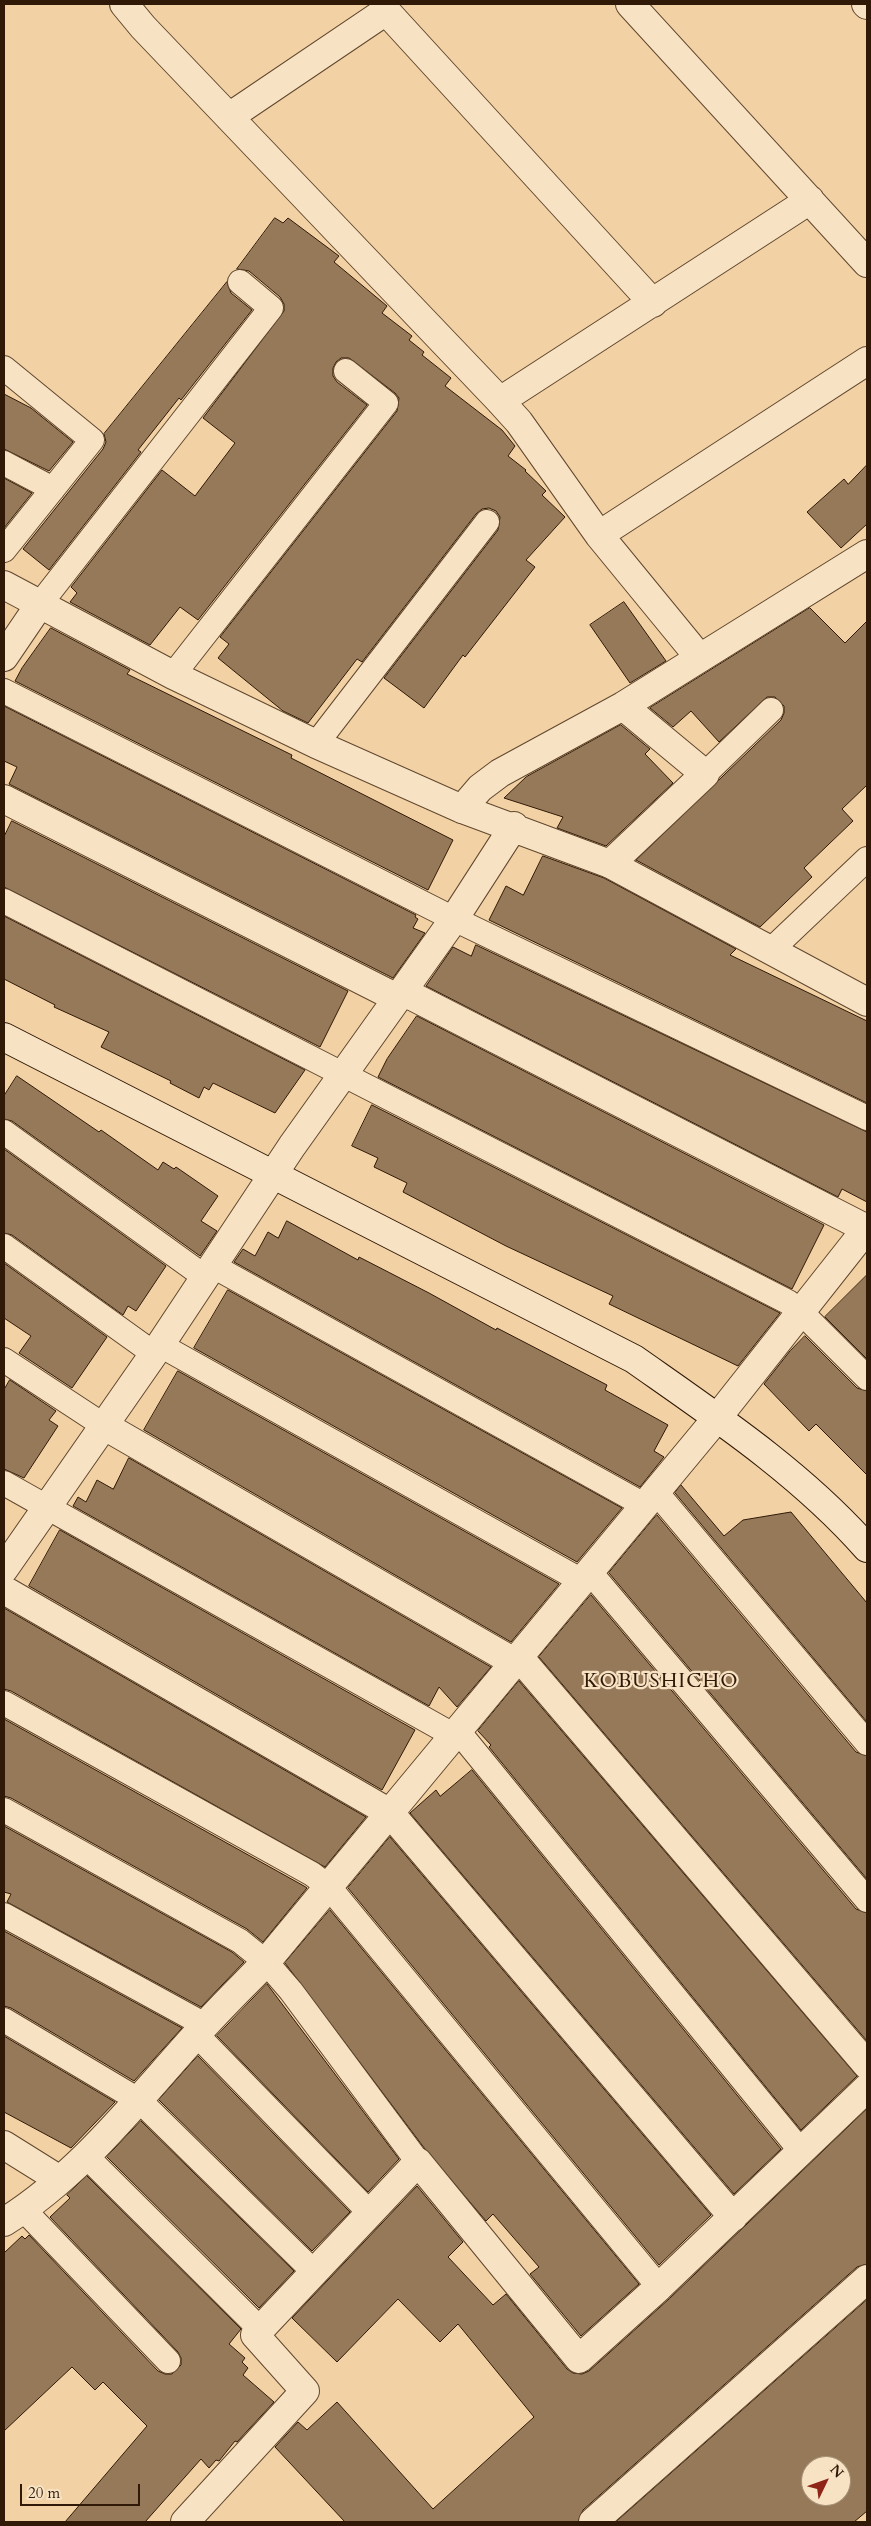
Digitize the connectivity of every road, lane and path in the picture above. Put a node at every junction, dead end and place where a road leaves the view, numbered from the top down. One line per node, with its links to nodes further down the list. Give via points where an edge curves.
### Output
1 (124, 4): 3 (street)
2 (630, 4): 4 (street)
3 (229, 116): 7 (street, via 386,11); 11 (street)
4 (810, 200): 5 (street); 7 (street)
5 (867, 263)
6 (240, 282): 19 (lane, via 272,308)
7 (653, 303): 11 (street)
8 (867, 361): 15 (street)
9 (4, 368): 13 (lane, via 92,440)
10 (346, 371): 22 (lane, via 386,403)
11 (500, 401): 15 (street, via 519,422)
12 (4, 463): 13 (lane)
13 (53, 489): 16 (lane)
14 (487, 522): 26 (lane)
15 (599, 535): 21 (street)
16 (4, 550)
17 (867, 554): 21 (street)
18 (4, 585): 19 (street)
19 (40, 604): 20 (street); 22 (street)
20 (4, 657)
21 (699, 657): 24 (street)
22 (172, 675): 26 (street)
23 (4, 691): 34 (lane)
24 (623, 706): 27 (street); 29 (street, via 500,772)
25 (771, 710): 27 (lane)
26 (316, 744): 29 (street)
27 (704, 774): 32 (street)
28 (4, 799): 36 (street)
29 (462, 809): 30 (street)
30 (514, 826): 32 (street); 34 (street)
31 (867, 859): 35 (lane)
32 (610, 864): 35 (street)
33 (4, 901): 39 (lane)
34 (454, 920): 36 (street); 40 (lane)
35 (770, 951): 37 (street)
36 (400, 994): 39 (street); 43 (street)
37 (867, 1002)
38 (4, 1037): 42 (street)
39 (343, 1074): 42 (street); 46 (lane, via 780,1298)
40 (867, 1118)
41 (4, 1132): 45 (lane)
42 (274, 1175): 45 (street); 50 (street, via 634,1359)
43 (866, 1233): 46 (street)
44 (4, 1246): 47 (lane)
45 (209, 1271): 47 (street); 53 (lane)
46 (802, 1313): 49 (lane); 50 (street)
47 (156, 1349): 51 (street); 57 (lane)
48 (4, 1360): 51 (lane)
49 (867, 1378)
50 (717, 1418): 53 (street); 55 (street, via 792,1476)
51 (103, 1425): 54 (street); 59 (street)
52 (4, 1484): 54 (lane)
53 (650, 1498): 57 (street); 62 (lane)
54 (45, 1508): 56 (street); 61 (lane)
55 (867, 1548)
56 (4, 1569)
57 (586, 1576): 59 (street); 66 (lane)
58 (4, 1590): 64 (street)
59 (516, 1660): 61 (street); 71 (street)
60 (4, 1703): 65 (lane)
61 (456, 1733): 64 (street); 75 (lane)
62 (867, 1743)
63 (4, 1810): 68 (lane, via 240,1941)
64 (390, 1813): 65 (street); 81 (street)
65 (329, 1886): 68 (street); 84 (lane)
66 (867, 1900)
67 (4, 1915): 70 (lane)
68 (266, 1962): 70 (street); 77 (lane)
69 (4, 2020): 73 (lane)
70 (200, 2030): 73 (street); 79 (lane)
71 (867, 2065)
72 (867, 2088): 75 (street)
73 (140, 2102): 76 (street); 82 (lane)
74 (4, 2145): 78 (street)
75 (800, 2150): 81 (street)
76 (85, 2155): 78 (street); 85 (lane)
77 (418, 2162): 79 (street); 84 (street, via 579,2359)
78 (60, 2180): 80 (street)
79 (369, 2212): 82 (street)
80 (14, 2216): 86 (lane)
81 (733, 2217): 84 (street)
82 (313, 2272): 85 (street)
83 (867, 2279): 88 (street)
84 (659, 2287)
85 (260, 2329): 87 (street, via 255,2335 305,2391)
86 (168, 2361)
87 (185, 2522)
88 (593, 2522)

